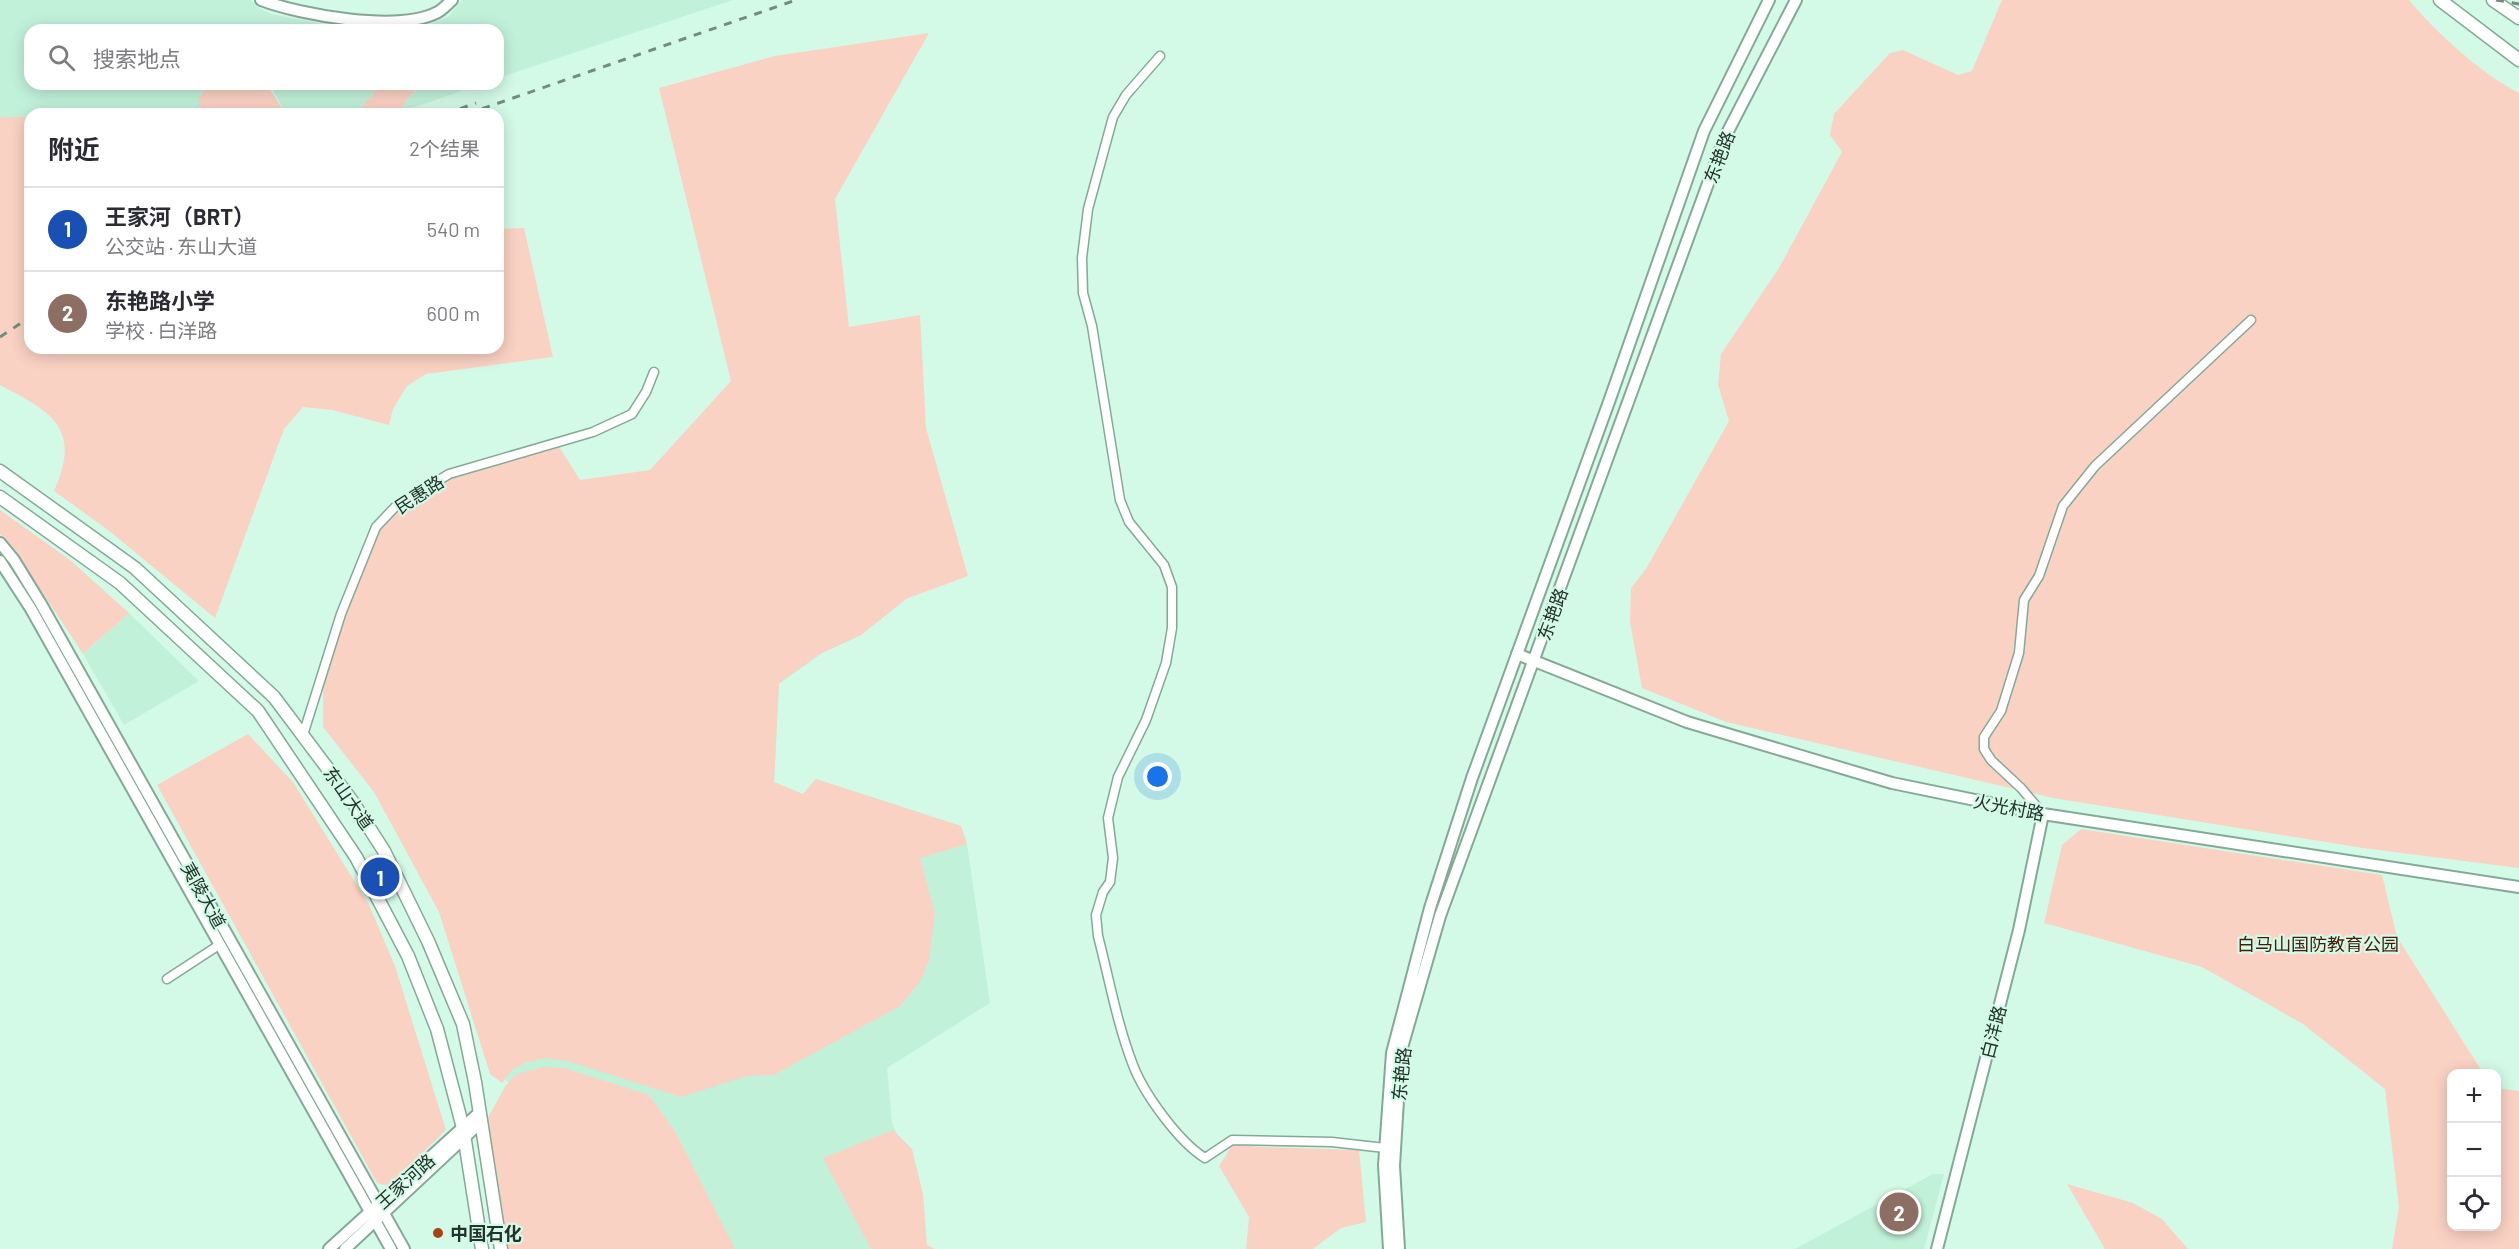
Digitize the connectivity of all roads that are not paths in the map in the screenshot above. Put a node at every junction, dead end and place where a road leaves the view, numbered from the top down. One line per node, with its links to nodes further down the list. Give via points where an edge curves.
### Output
1 (261, 0): 2 (main road, via 313,14 377,22 422,18 439,12)
2 (452, 0)
3 (1769, 0): 16 (main road, 东艳路, via 1704,131)
4 (1796, 0): 17 (main road, 东艳路, via 1725,137)
5 (2440, 0): 9 (main road)
6 (2493, 0): 7 (main road)
7 (2519, 18)
8 (1160, 56): 25 (street, via 1113,117 1088,209 1082,258 1083,293 1092,326 1120,500 1130,522 1164,565 1172,587 1172,628 1166,663 1146,720 1118,777 1108,818 1113,858 1110,882 1102,892 1096,915 1098,936 1133,1066 1164,1118 1195,1152 1205,1158 1232,1140 1332,1142)
9 (2519, 60)
10 (2251, 320): 19 (street, via 2095,465 2063,506 2039,576 2024,600 2019,653 2001,711 1984,737 1984,749 1991,760)
11 (654, 372): 18 (street, 民惠路, via 632,414 593,432 449,474 396,506 376,527 358,570)
12 (0, 471): 18 (main road, 东山大道, via 135,568 274,696)
13 (0, 497): 24 (main road, 东山大道, via 120,583 258,711 356,857 408,956 437,1029)
14 (0, 543): 26 (main road, 夷陵大道, via 41,604)
15 (0, 561): 21 (main road, 夷陵大道, via 31,609)
16 (1517, 654): 17 (main road, 火光村路); 25 (main road, 东艳路, via 1430,908 1392,1053)
17 (1534, 662): 19 (main road, 火光村路, via 1688,722 1783,752 1892,783); 34 (main road, 东艳路, via 1440,916 1401,1052 1394,1166)
18 (303, 735): 23 (main road, 东山大道, via 384,851 428,941 463,1024)
19 (2043, 814): 20 (main road, 火光村路); 35 (main road, 白洋路, via 2019,930)
20 (2519, 887)
21 (219, 945): 22 (street); 26 (main road, 夷陵大道)
22 (167, 979)
23 (481, 1117): 24 (main road, 王家河路); 32 (main road, 东山大道)
24 (464, 1133): 26 (main road, 王家河路); 31 (main road, 东山大道)
25 (1385, 1148): 33 (main road, 东艳路)
26 (377, 1213): 27 (main road, 王家河路); 28 (main road, 王家河路); 29 (main road, 夷陵大道); 30 (main road, 夷陵大道)
27 (329, 1249)
28 (345, 1249)
29 (391, 1249)
30 (404, 1249)
31 (482, 1249)
32 (501, 1249)
33 (1389, 1249)
34 (1400, 1249)
35 (1936, 1249)

